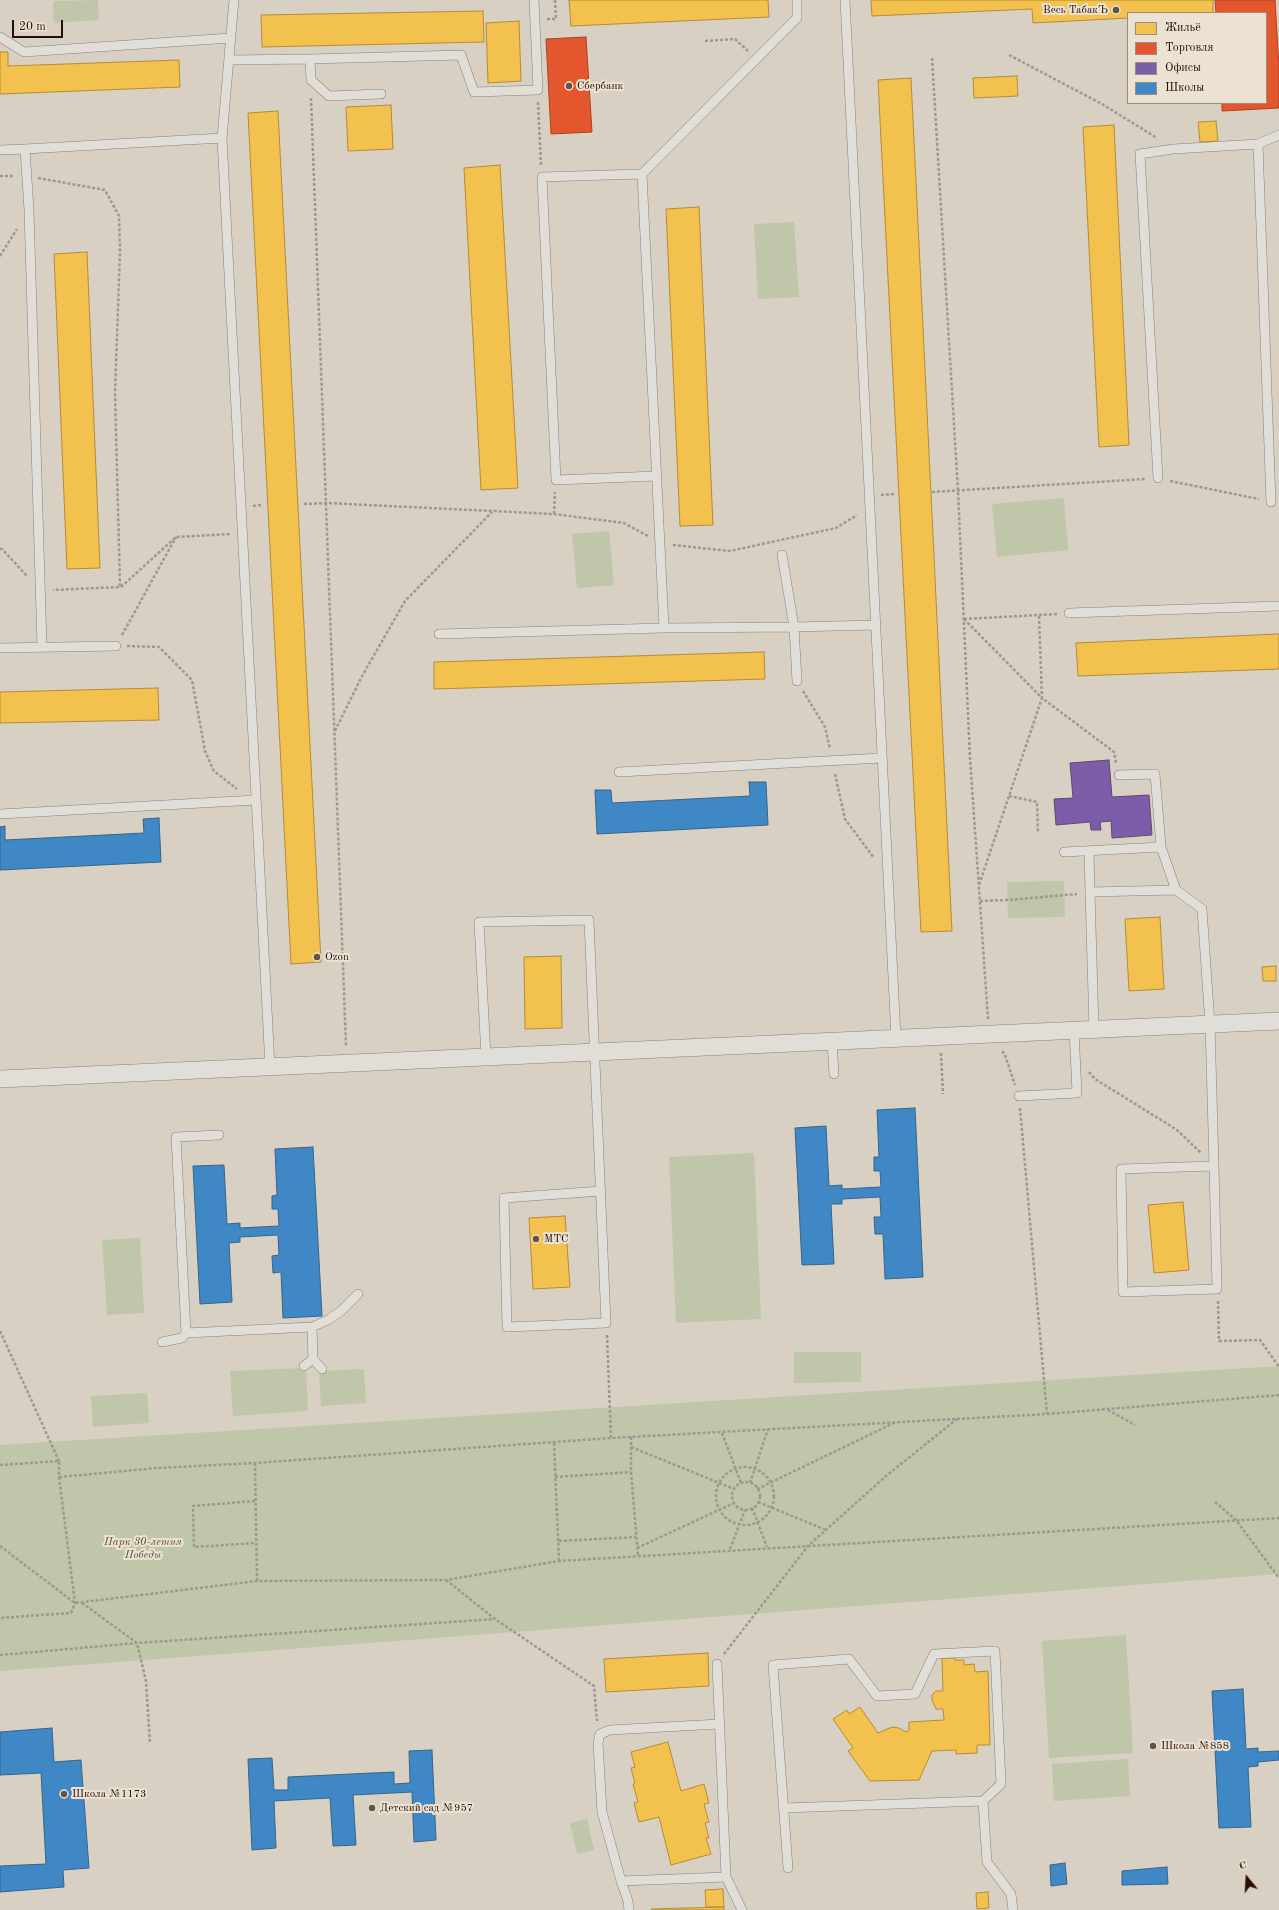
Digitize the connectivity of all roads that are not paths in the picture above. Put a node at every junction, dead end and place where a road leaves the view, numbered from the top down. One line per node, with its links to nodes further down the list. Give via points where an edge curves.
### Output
1 (234, 0): 6 (lane)
2 (534, 0): 7 (lane, via 538,90 474,92 460,56)
3 (797, 0): 15 (lane, via 798,18)
4 (845, 0): 22 (lane)
5 (0, 36): 6 (lane, via 24,52)
6 (231, 38): 8 (lane)
7 (310, 59): 8 (lane); 9 (lane, via 311,80 329,96)
8 (229, 60): 11 (lane)
9 (381, 94)
10 (1279, 135): 12 (lane)
11 (222, 138): 13 (lane); 33 (lane)
12 (1258, 144): 17 (lane, via 1173,149 1140,154); 18 (lane)
13 (25, 149): 14 (lane); 28 (lane)
14 (0, 150)
15 (642, 174): 16 (lane); 16 (lane, via 542,177 556,480)
16 (657, 476): 24 (lane)
17 (1158, 478)
18 (1271, 502)
19 (782, 555): 23 (lane)
20 (1279, 606): 21 (lane)
21 (1069, 612)
22 (875, 625): 23 (lane); 30 (lane)
23 (794, 627): 24 (lane); 29 (lane)
24 (664, 628): 25 (lane)
25 (439, 634)
26 (116, 646): 28 (lane)
27 (0, 648): 28 (lane)
28 (42, 648)
29 (796, 681)
30 (882, 758): 31 (lane); 44 (lane)
31 (620, 772)
32 (1119, 775): 35 (lane, via 1155,774)
33 (256, 800): 34 (lane); 48 (lane)
34 (0, 814)
35 (1161, 847): 36 (lane); 38 (lane)
36 (1089, 851): 37 (lane); 39 (lane)
37 (1064, 852)
38 (1176, 890): 39 (lane); 41 (lane, via 1202,909)
39 (1090, 892): 42 (lane)
40 (1279, 1021): 41 (street)
41 (1210, 1024): 42 (street); 53 (lane)
42 (1094, 1029): 43 (street)
43 (1074, 1030): 44 (street); 51 (lane, via 1077,1093)
44 (896, 1038): 45 (street)
45 (832, 1042): 46 (street); 49 (lane)
46 (595, 1052): 47 (street); 47 (lane, via 589,920 479,922); 54 (lane)
47 (486, 1057): 48 (street)
48 (270, 1067): 50 (street)
49 (834, 1074)
50 (0, 1079)
51 (1019, 1096)
52 (219, 1135): 57 (lane, via 176,1137)
53 (1214, 1166): 53 (lane, via 1217,1289 1123,1292 1121,1168)
54 (600, 1191): 54 (lane, via 606,1323 507,1327 504,1198)
55 (358, 1294): 56 (lane, via 341,1312)
56 (312, 1327): 57 (lane); 59 (lane)
57 (186, 1333): 58 (lane, via 182,1338)
58 (162, 1342)
59 (313, 1359): 60 (lane); 61 (lane)
60 (304, 1366)
61 (322, 1369)
62 (717, 1664): 63 (lane)
63 (719, 1724): 67 (lane); 68 (lane, via 610,1730 600,1734 598,1743 602,1812)
64 (983, 1801): 65 (lane); 65 (lane, via 1001,1784 995,1651 934,1654 914,1694 877,1696 849,1659 773,1665); 71 (lane, via 987,1862 1011,1894)
65 (784, 1808): 66 (lane)
66 (788, 1868)
67 (726, 1877): 68 (lane); 70 (lane)
68 (621, 1881): 69 (lane)
69 (629, 1910)
70 (742, 1910)
71 (1013, 1910)

